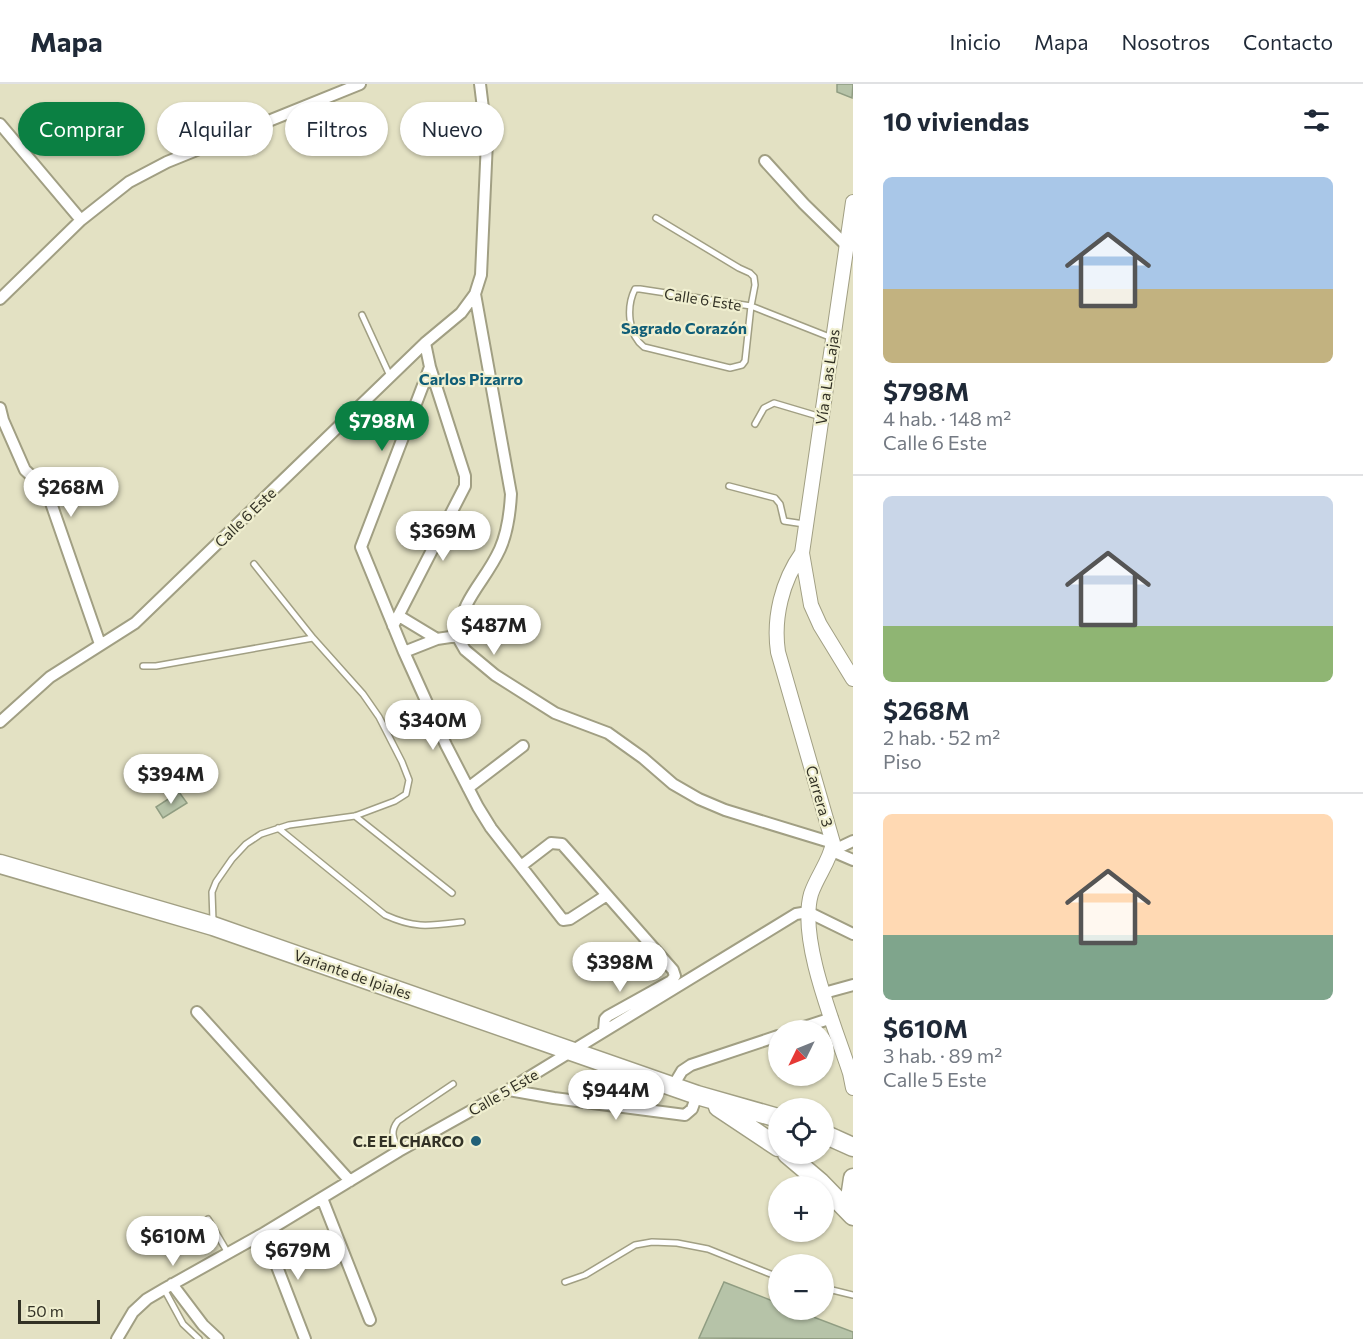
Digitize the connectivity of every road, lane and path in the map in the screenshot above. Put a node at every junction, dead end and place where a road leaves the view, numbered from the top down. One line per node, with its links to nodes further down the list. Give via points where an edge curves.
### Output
1 (360, 84): 7 (street, via 166,162 129,182)
2 (480, 84): 10 (street, via 487,141 481,275)
3 (0, 124): 7 (street)
4 (765, 161): 8 (street)
5 (853, 202): 8 (street, Vía a Las Lajas)
6 (656, 218): 12 (lane, via 750,273 755,285)
7 (81, 220): 11 (street)
8 (847, 246): 9 (street, Vía a Las Lajas)
9 (849, 271): 14 (street, Vía a Las Lajas)
10 (476, 294): 15 (street, Calle 6 Este, via 461,313); 26 (street, via 511,494 510,517 500,549 465,606)
11 (0, 299)
12 (751, 306): 12 (lane, Calle 6 Este, via 745,361 730,368 644,347 633,334 630,311 635,290); 14 (lane, Calle 6 Este)
13 (362, 315): 17 (lane)
14 (832, 338): 19 (street, Vía a Las Lajas)
15 (425, 343): 16 (street); 17 (street, Calle 6 Este)
16 (430, 367): 25 (street, via 361,547); 25 (street, via 465,486)
17 (390, 376): 29 (street, Calle 6 Este, via 135,623)
18 (0, 408): 29 (street, via 25,470 50,500)
19 (821, 417): 20 (lane, via 774,403 764,408); 22 (street, Vía a Las Lajas)
20 (755, 424)
21 (729, 486): 22 (lane, via 775,498 784,521)
22 (806, 524): 23 (street, Vía a Las Lajas)
23 (802, 553): 32 (street, via 811,605); 39 (street, Carrera 3, via 788,575 775,634)
24 (254, 564): 27 (lane)
25 (396, 621): 28 (street); 30 (street)
26 (457, 636): 28 (street); 39 (street, via 465,650 495,675 555,713 608,733 672,784 699,800)
27 (313, 638): 31 (lane); 36 (lane, via 380,717 409,780 406,794)
28 (437, 639): 30 (street)
29 (100, 644): 33 (street, Calle 6 Este, via 50,677)
30 (404, 652): 35 (street)
31 (143, 666)
32 (853, 679)
33 (0, 722)
34 (523, 746): 35 (street)
35 (468, 788): 42 (street, via 491,828)
36 (355, 816): 37 (lane); 43 (lane)
37 (278, 828): 46 (lane, via 385,915 426,927); 47 (lane, via 246,844 224,868 212,892)
38 (853, 841): 39 (street)
39 (832, 847): 40 (street); 45 (street)
40 (853, 860)
41 (0, 864): 47 (highway, Variante de Ipiales)
42 (521, 866): 44 (street, via 551,843 562,844); 44 (street, via 563,920)
43 (453, 893)
44 (607, 895): 54 (street, via 675,976 608,1016)
45 (808, 912): 48 (street); 50 (street, via 812,956); 54 (street, Calle 5 Este, via 796,914)
46 (462, 921)
47 (213, 926): 56 (highway, Variante de Ipiales)
48 (853, 934)
49 (853, 984): 50 (street)
50 (824, 993): 52 (street)
51 (197, 1012): 71 (street)
52 (832, 1018): 53 (street); 57 (street)
53 (826, 1020)
54 (604, 1030): 56 (street, Calle 5 Este)
55 (768, 1039): 60 (street, via 692,1065 682,1071)
56 (572, 1051): 60 (highway, Variante de Ipiales); 62 (street, Calle 5 Este)
57 (849, 1055): 58 (street)
58 (852, 1076): 61 (street)
59 (453, 1084): 68 (lane, via 392,1128)
60 (673, 1086): 63 (highway, Variante de Ipiales)
61 (853, 1088)
62 (508, 1090): 63 (street, via 685,1115); 68 (street, Calle 5 Este)
63 (699, 1096): 64 (highway, Variante de Ipiales); 66 (highway, Variante de Ipiales)
64 (768, 1115)
65 (834, 1138): 67 (highway)
66 (768, 1140)
67 (853, 1147)
68 (399, 1151): 71 (street, Calle 5 Este)
69 (799, 1164): 73 (highway)
70 (853, 1178): 73 (highway, via 849,1198)
71 (350, 1181): 72 (street, Calle 5 Este)
72 (322, 1198): 75 (street, Calle 5 Este); 82 (street)
73 (853, 1215)
74 (208, 1219): 76 (lane)
75 (264, 1233): 76 (street, Calle 5 Este); 86 (street)
76 (228, 1253): 79 (street, Calle 5 Este)
77 (768, 1273): 78 (lane, via 708,1250 652,1242 635,1245)
78 (566, 1282)
79 (168, 1286): 83 (street, Calle 5 Este, via 133,1312); 84 (lane, via 183,1324); 85 (street)
80 (834, 1290): 81 (lane)
81 (853, 1295)
82 (370, 1320)
83 (117, 1339)
84 (199, 1339)
85 (218, 1339)
86 (305, 1339)

